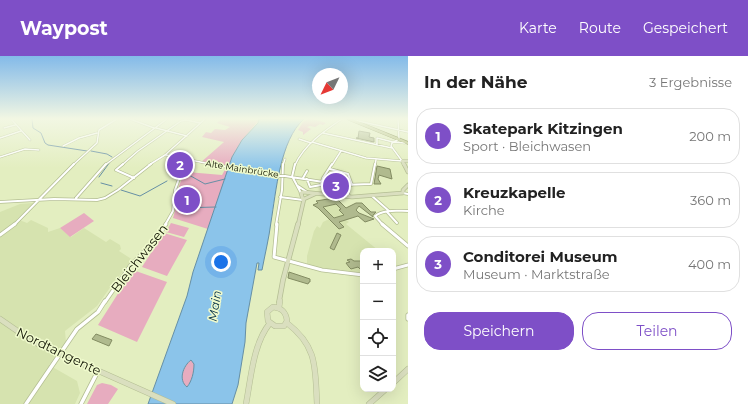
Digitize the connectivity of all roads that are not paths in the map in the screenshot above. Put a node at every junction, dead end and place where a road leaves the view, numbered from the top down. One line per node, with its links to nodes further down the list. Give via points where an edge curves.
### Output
1 (25, 135): 14 (street)
2 (88, 135): 19 (street)
3 (96, 135): 51 (street, via 97,143 93,148 68,170)
4 (145, 135): 50 (street, via 109,161)
5 (160, 135): 35 (street, via 116,170)
6 (184, 135): 11 (street)
7 (320, 135): 15 (street)
8 (332, 135): 18 (street)
9 (390, 135): 13 (main road)
10 (398, 135): 13 (street)
11 (187, 136): 23 (street)
12 (299, 139): 15 (street)
13 (398, 139): 16 (street); 17 (main road)
14 (30, 140)
15 (312, 142): 22 (street); 34 (street, via 296,164)
16 (393, 142): 17 (street); 18 (street, via 377,138); 20 (street)
17 (407, 143)
18 (377, 145): 20 (street)
19 (63, 146)
20 (392, 148): 28 (street)
21 (39, 150): 24 (street, via 25,149)
22 (341, 151): 26 (street); 30 (street)
23 (166, 155): 27 (street, Alte Mainbrücke); 35 (street)
24 (0, 157)
25 (285, 159): 33 (street)
26 (376, 160): 28 (street); 41 (street, via 371,184)
27 (191, 161): 33 (street, Alte Mainbrücke); 72 (street, Bleichwasen, via 177,183 173,211 158,237 130,266 100,310 77,329)
28 (402, 161): 29 (main road); 32 (main road)
29 (408, 161)
30 (330, 169): 38 (street); 41 (street, via 348,174)
31 (307, 171): 36 (street)
32 (408, 172)
33 (284, 176): 34 (street, Alte Mainbrücke); 49 (street)
34 (292, 177): 36 (street, Alte Mainbrücke); 39 (street)
35 (134, 178): 50 (street, via 105,198)
36 (303, 178): 37 (street, Alte Mainbrücke)
37 (307, 179): 38 (street); 38 (street, via 310,188 321,186)
38 (322, 182): 40 (street)
39 (297, 185): 44 (street); 46 (street)
40 (342, 185): 41 (street); 47 (street)
41 (352, 185)
42 (408, 185): 43 (main road)
43 (403, 193): 45 (street); 48 (main road)
44 (301, 194): 46 (main road); 46 (main road)
45 (408, 194)
46 (306, 196): 47 (main road); 49 (street); 58 (main road)
47 (349, 196): 48 (main road)
48 (372, 196): 54 (street)
49 (280, 197): 58 (street, via 274,257)
50 (75, 199): 51 (street)
51 (41, 200): 52 (street); 56 (street)
52 (0, 202)
53 (408, 211): 54 (street)
54 (388, 212): 55 (street); 57 (street, via 378,213 376,217)
55 (397, 223)
56 (0, 235)
57 (407, 244)
58 (288, 261): 61 (street, via 322,270); 62 (main road)
59 (408, 265): 60 (street)
60 (396, 268)
61 (360, 275)
62 (279, 307): 66 (main road, via 273,306 268,310 266,316); 67 (main road, via 286,314)
63 (408, 315): 65 (street)
64 (0, 319): 69 (main road, Nordtangente, bridge, via 26,337)
65 (408, 319)
66 (270, 323): 67 (main road, via 280,327); 75 (main road, via 261,337)
67 (286, 323): 76 (main road, via 302,335 311,351)
68 (408, 369): 70 (main road)
69 (98, 371): 73 (street); 74 (main road, Nordtangente)
70 (396, 380)
71 (383, 392): 77 (main road)
72 (26, 404)
73 (81, 404)
74 (174, 404)
75 (246, 404)
76 (317, 404)
77 (369, 404)

